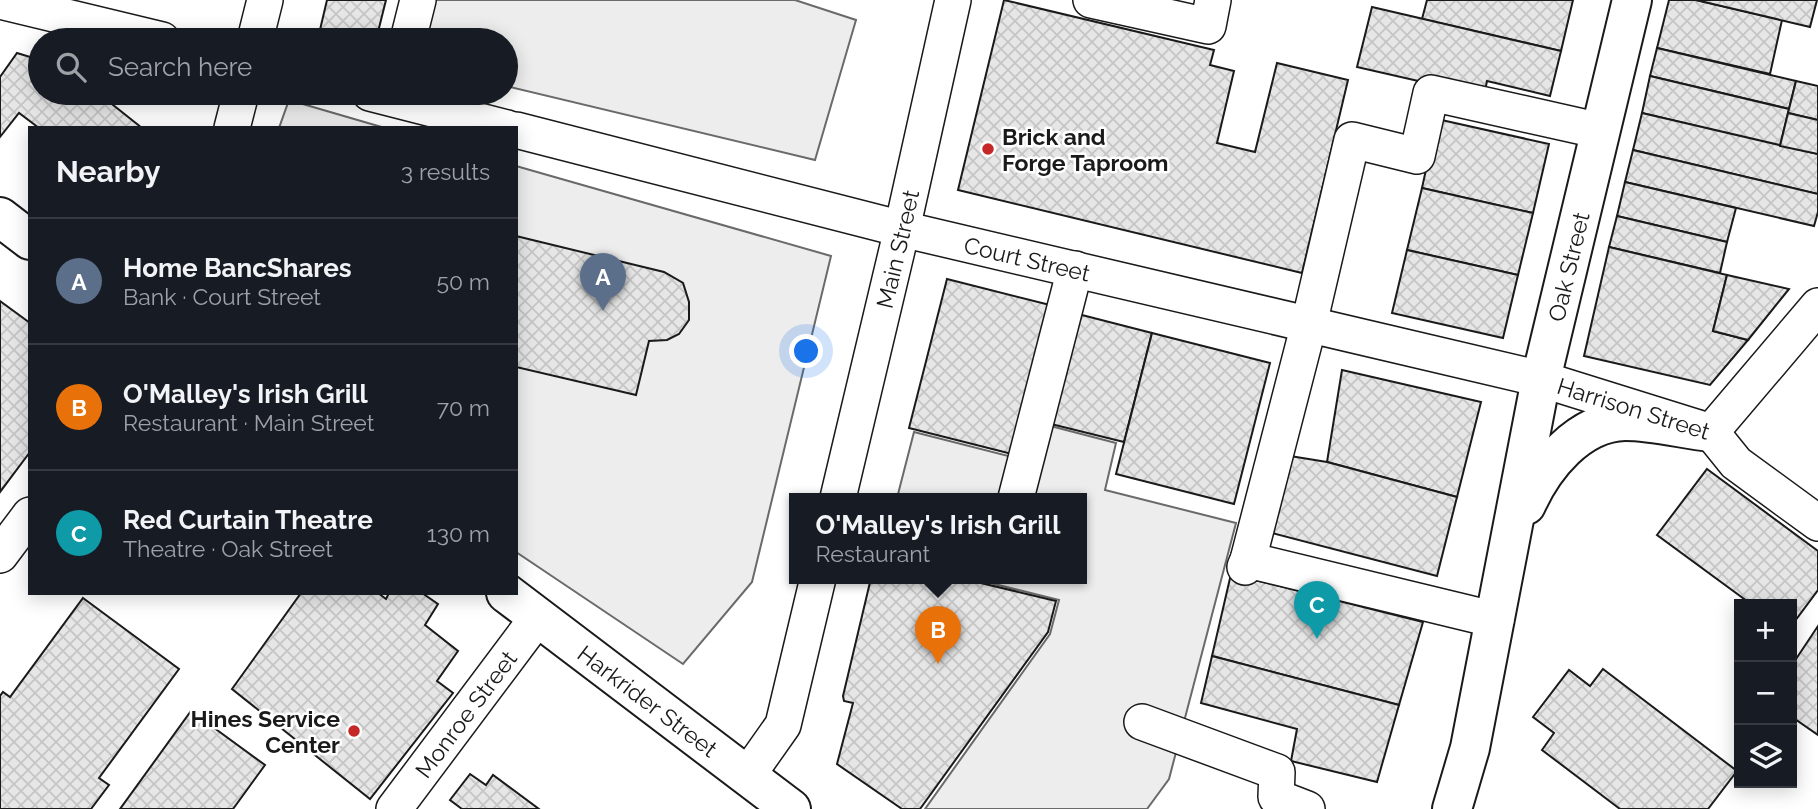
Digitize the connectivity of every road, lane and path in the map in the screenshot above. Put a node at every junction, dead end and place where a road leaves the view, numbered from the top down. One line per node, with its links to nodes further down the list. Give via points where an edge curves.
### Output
1 (265, 0): 9 (street)
2 (418, 0): 10 (street)
3 (953, 0): 18 (street, Main Street)
4 (1091, 0): 5 (street, via 1208,26)
5 (1213, 0)
6 (1632, 0): 16 (main road, Oak Street)
7 (0, 1): 8 (street)
8 (112, 28)
9 (258, 28)
10 (411, 28)
11 (238, 105): 13 (street)
12 (423, 105): 14 (street)
13 (233, 126)
14 (500, 126)
15 (518, 131): 18 (street, Court Street)
16 (1601, 131): 22 (street, via 1431,93 1417,156 1352,139); 23 (main road, Oak Street)
17 (0, 217): 19 (main road)
18 (902, 229): 20 (street, Court Street); 25 (street, Main Street)
19 (28, 238)
20 (1075, 269): 22 (street, Court Street); 26 (street)
21 (1818, 306): 24 (street)
22 (1309, 324): 23 (street, Court Street); 34 (street, via 1246,563)
23 (1541, 379): 24 (street, Harrison Street); 29 (main road, Oak Street)
24 (1711, 432): 28 (street, Harrison Street, via 1736,463); 29 (main road, Oak Street, via 1623,421 1598,427 1575,440 1536,482)
25 (839, 493)
26 (1017, 493)
27 (28, 518): 30 (street)
28 (1818, 523)
29 (1512, 536): 34 (main road, Oak Street)
30 (0, 555)
31 (817, 584): 36 (street, via 783,725)
32 (509, 595): 33 (main road, Harkrider Street)
33 (538, 617): 36 (main road, Harkrider Street); 37 (street, Monroe Street)
34 (1496, 620): 40 (main road, Oak Street, via 1471,748)
35 (1142, 722): 39 (street, via 1277,772 1276,797)
36 (747, 776): 38 (main road, Harkrider Street)
37 (394, 809)
38 (791, 809)
39 (1307, 809)
40 (1452, 809)

